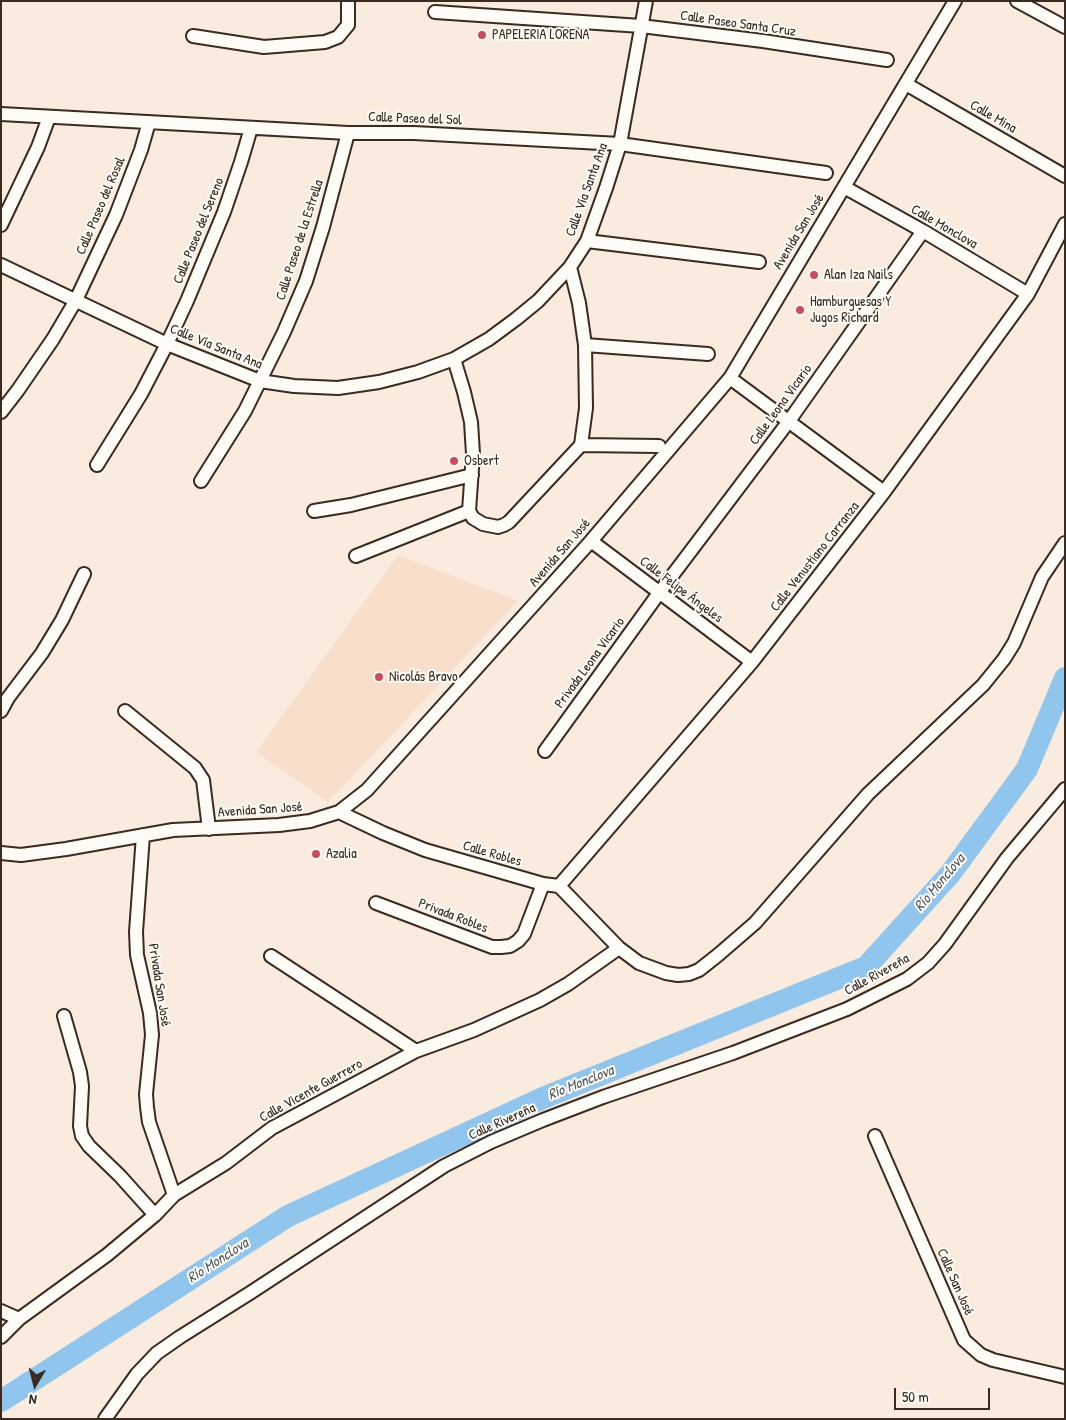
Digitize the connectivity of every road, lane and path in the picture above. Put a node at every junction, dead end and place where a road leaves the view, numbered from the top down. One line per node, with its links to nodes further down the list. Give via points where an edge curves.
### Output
1 (348, 1): 8 (street, via 348,26 338,37 325,42 264,47)
2 (646, 1): 6 (street, Calle Vía Santa Ana)
3 (955, 1): 10 (street, Avenida San José)
4 (1017, 1): 7 (street)
5 (435, 12): 6 (street, Calle Paseo Santa Cruz)
6 (642, 26): 9 (street, Calle Paseo Santa Cruz); 16 (street, Calle Vía Santa Ana)
7 (1065, 27)
8 (193, 36)
9 (887, 60)
10 (906, 84): 18 (street, Calle Mina); 19 (street, Avenida San José)
11 (1, 114): 12 (street, Calle Paseo del Sol)
12 (48, 117): 13 (street, Calle Paseo del Sol); 21 (street, via 38,147)
13 (149, 122): 14 (street, Calle Paseo del Sol); 28 (street, Calle Paseo del Rosal, via 116,216)
14 (251, 128): 15 (street, Calle Paseo del Sol); 29 (street, Calle Paseo del Sereno, via 208,253)
15 (348, 133): 16 (street, Calle Paseo del Sol, via 414,133); 34 (street, Calle Paseo de la Estrella, via 306,281)
16 (620, 144): 17 (street, Calle Paseo del Sol); 23 (street, Calle Vía Santa Ana)
17 (826, 173)
18 (1065, 176)
19 (844, 187): 22 (street, Calle Monclova); 33 (street, Avenida San José)
20 (1065, 224): 27 (street, Calle Venustiano Carranza)
21 (1, 225)
22 (923, 232): 27 (street, Calle Monclova); 36 (street, Calle Leona Vicario)
23 (587, 241): 24 (street); 26 (street, Calle Vía Santa Ana)
24 (759, 262)
25 (1, 265): 28 (street, Calle Vía Santa Ana)
26 (570, 267): 30 (street); 32 (street, Calle Vía Santa Ana, via 516,319)
27 (1028, 294): 42 (street, Calle Venustiano Carranza)
28 (76, 300): 29 (street, Calle Vía Santa Ana); 35 (street, Calle Paseo del Rosal, via 53,339)
29 (167, 344): 34 (street, Calle Vía Santa Ana); 39 (street, Calle Paseo del Sereno)
30 (585, 345): 31 (street); 37 (street, via 586,408)
31 (708, 354)
32 (454, 359): 34 (street, Calle Vía Santa Ana, via 379,382 338,388); 40 (street, via 471,422)
33 (730, 378): 36 (street); 45 (street, Avenida San José)
34 (260, 381): 41 (street, Calle Paseo de la Estrella)
35 (1, 412)
36 (789, 422): 42 (street); 49 (street, Calle Leona Vicario)
37 (581, 445): 38 (street); 44 (street, via 509,522 491,526 476,520)
38 (659, 446)
39 (97, 466)
40 (472, 475): 43 (street); 44 (street)
41 (201, 481)
42 (884, 492): 50 (street, Calle Venustiano Carranza)
43 (314, 511)
44 (469, 511): 47 (street)
45 (592, 541): 49 (street, Calle Felipe Ángeles); 55 (street, Avenida San José, via 367,790)
46 (1065, 543): 62 (street, via 1042,577 1014,643 994,672 868,794 744,933 699,970 689,974 652,969)
47 (356, 556)
48 (84, 574): 51 (street, via 62,620)
49 (659, 593): 50 (street, Calle Felipe Ángeles); 53 (street, Privada Leona Vicario)
50 (752, 662): 60 (street, Calle Venustiano Carranza)
51 (1, 711)
52 (125, 711): 56 (street, via 195,768 203,780)
53 (545, 751)
54 (1065, 789): 73 (street, Calle Rivereña, via 1007,858 945,944 907,979 847,1009 760,1043 543,1120 444,1166 157,1353 137,1374)
55 (339, 812): 56 (street, Avenida San José, via 310,821); 59 (street, Calle Robles, via 425,850)
56 (209, 829): 57 (street, Avenida San José)
57 (143, 835): 58 (street, Avenida San José, via 21,855); 67 (street, Privada San José, via 136,932 137,955 152,1035 147,1107)
58 (1, 853)
59 (542, 884): 60 (street, Calle Robles); 61 (street, Privada Robles, via 524,934 510,946 492,947)
60 (559, 886): 62 (street)
61 (376, 903)
62 (619, 948): 65 (street, Calle Vicente Guerrero, via 540,1000 474,1030)
63 (271, 956): 65 (street)
64 (64, 1016): 68 (street, via 80,1072 82,1136)
65 (416, 1051): 67 (street, Calle Vicente Guerrero, via 284,1121)
66 (875, 1136): 72 (street, Calle San José, via 964,1340 981,1355 993,1360)
67 (174, 1195): 68 (street, Calle Vicente Guerrero)
68 (155, 1215): 70 (street, Calle Vicente Guerrero, via 107,1255)
69 (1, 1311): 70 (street)
70 (19, 1319): 71 (street, Calle Vicente Guerrero)
71 (1, 1336)
72 (1065, 1377)
73 (105, 1419)

